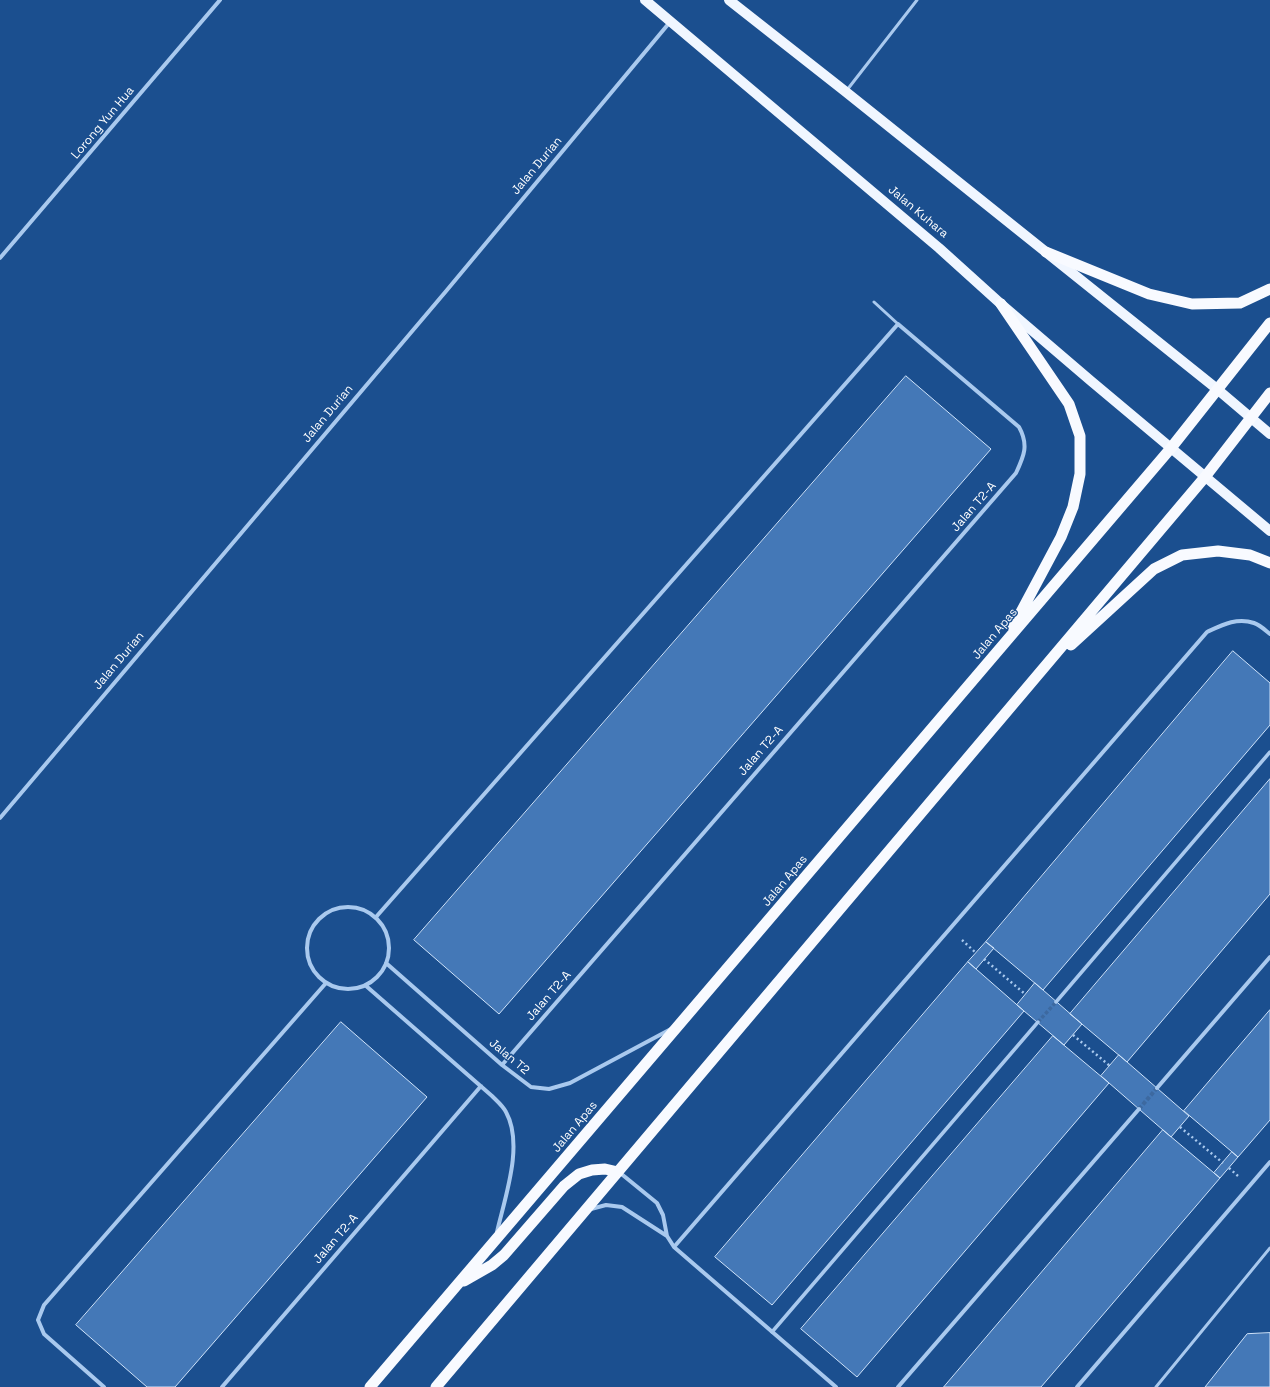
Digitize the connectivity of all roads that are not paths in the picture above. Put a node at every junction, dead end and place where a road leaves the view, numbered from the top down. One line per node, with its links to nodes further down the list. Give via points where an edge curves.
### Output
1 (220, 0): 8 (street, Lorong Yun Hua)
2 (645, 0): 5 (main road, Jalan Kuhara)
3 (729, 0): 6 (main road)
4 (915, 1): 6 (lane)
5 (670, 21): 11 (main road, Jalan Kuhara, via 939,248); 26 (street, Jalan Durian, via 447,290)
6 (846, 92): 7 (main road)
7 (1046, 252): 9 (highway, via 1149,294 1192,304 1240,303); 14 (main road)
8 (0, 258)
9 (1270, 289)
10 (874, 302): 13 (lane)
11 (1001, 304): 18 (main road, Jalan Kuhara); 23 (highway, via 1069,404 1080,436 1080,474 1074,507 1061,537)
12 (1270, 323): 14 (highway, Jalan Apas)
13 (898, 324): 27 (street); 35 (street, Jalan T2-A, via 1019,427 1025,445 1023,459 1016,473)
14 (1217, 389): 16 (main road); 18 (highway, Jalan Apas)
15 (1270, 393): 16 (highway)
16 (1251, 418): 17 (main road); 19 (highway)
17 (1270, 434)
18 (1171, 448): 19 (main road, Jalan Kuhara); 23 (highway, Jalan Apas)
19 (1205, 477): 20 (main road); 24 (highway)
20 (1270, 531)
21 (1270, 563): 24 (highway, via 1250,555 1218,551 1182,555 1154,569)
22 (1270, 634): 44 (street, via 1255,623 1238,620 1207,632)
23 (1002, 646): 34 (highway, Jalan Apas)
24 (1037, 676): 40 (highway)
25 (1270, 752): 32 (street)
26 (0, 818)
27 (376, 917): 29 (street, via 384,927 388,939); 30 (street, via 364,910 338,908 325,914 315,923 309,935 309,962 316,974)
28 (1270, 957): 37 (street)
29 (386, 963): 31 (street, via 374,980); 35 (street, Jalan T2)
30 (326, 983): 31 (street, via 338,988 352,989); 48 (street, via 44,1305 38,1320 44,1334)
31 (364, 985): 36 (street)
32 (1056, 1002)
33 (1038, 1022): 47 (street)
34 (680, 1024): 35 (street, Jalan T2, via 570,1083 549,1089 531,1087); 43 (highway, Jalan Apas)
35 (502, 1065)
36 (481, 1086): 43 (street, via 506,1111 514,1132 514,1158); 49 (street, Jalan T2-A)
37 (1157, 1088)
38 (1139, 1109): 53 (street)
39 (1270, 1162): 54 (street)
40 (618, 1172): 41 (highway); 42 (street, via 657,1203 663,1215); 46 (highway, via 605,1169 579,1174 564,1186 504,1255)
41 (583, 1213): 42 (street, via 606,1205 622,1207); 51 (highway)
42 (667, 1236): 44 (street)
43 (496, 1240): 46 (highway, Jalan Apas)
44 (674, 1247): 47 (street)
45 (1270, 1248): 55 (lane)
46 (457, 1285): 50 (highway, Jalan Apas)
47 (772, 1332): 52 (street)
48 (104, 1387)
49 (222, 1387)
50 (370, 1387)
51 (436, 1387)
52 (836, 1387)
53 (898, 1387)
54 (1076, 1387)
55 (1156, 1387)

